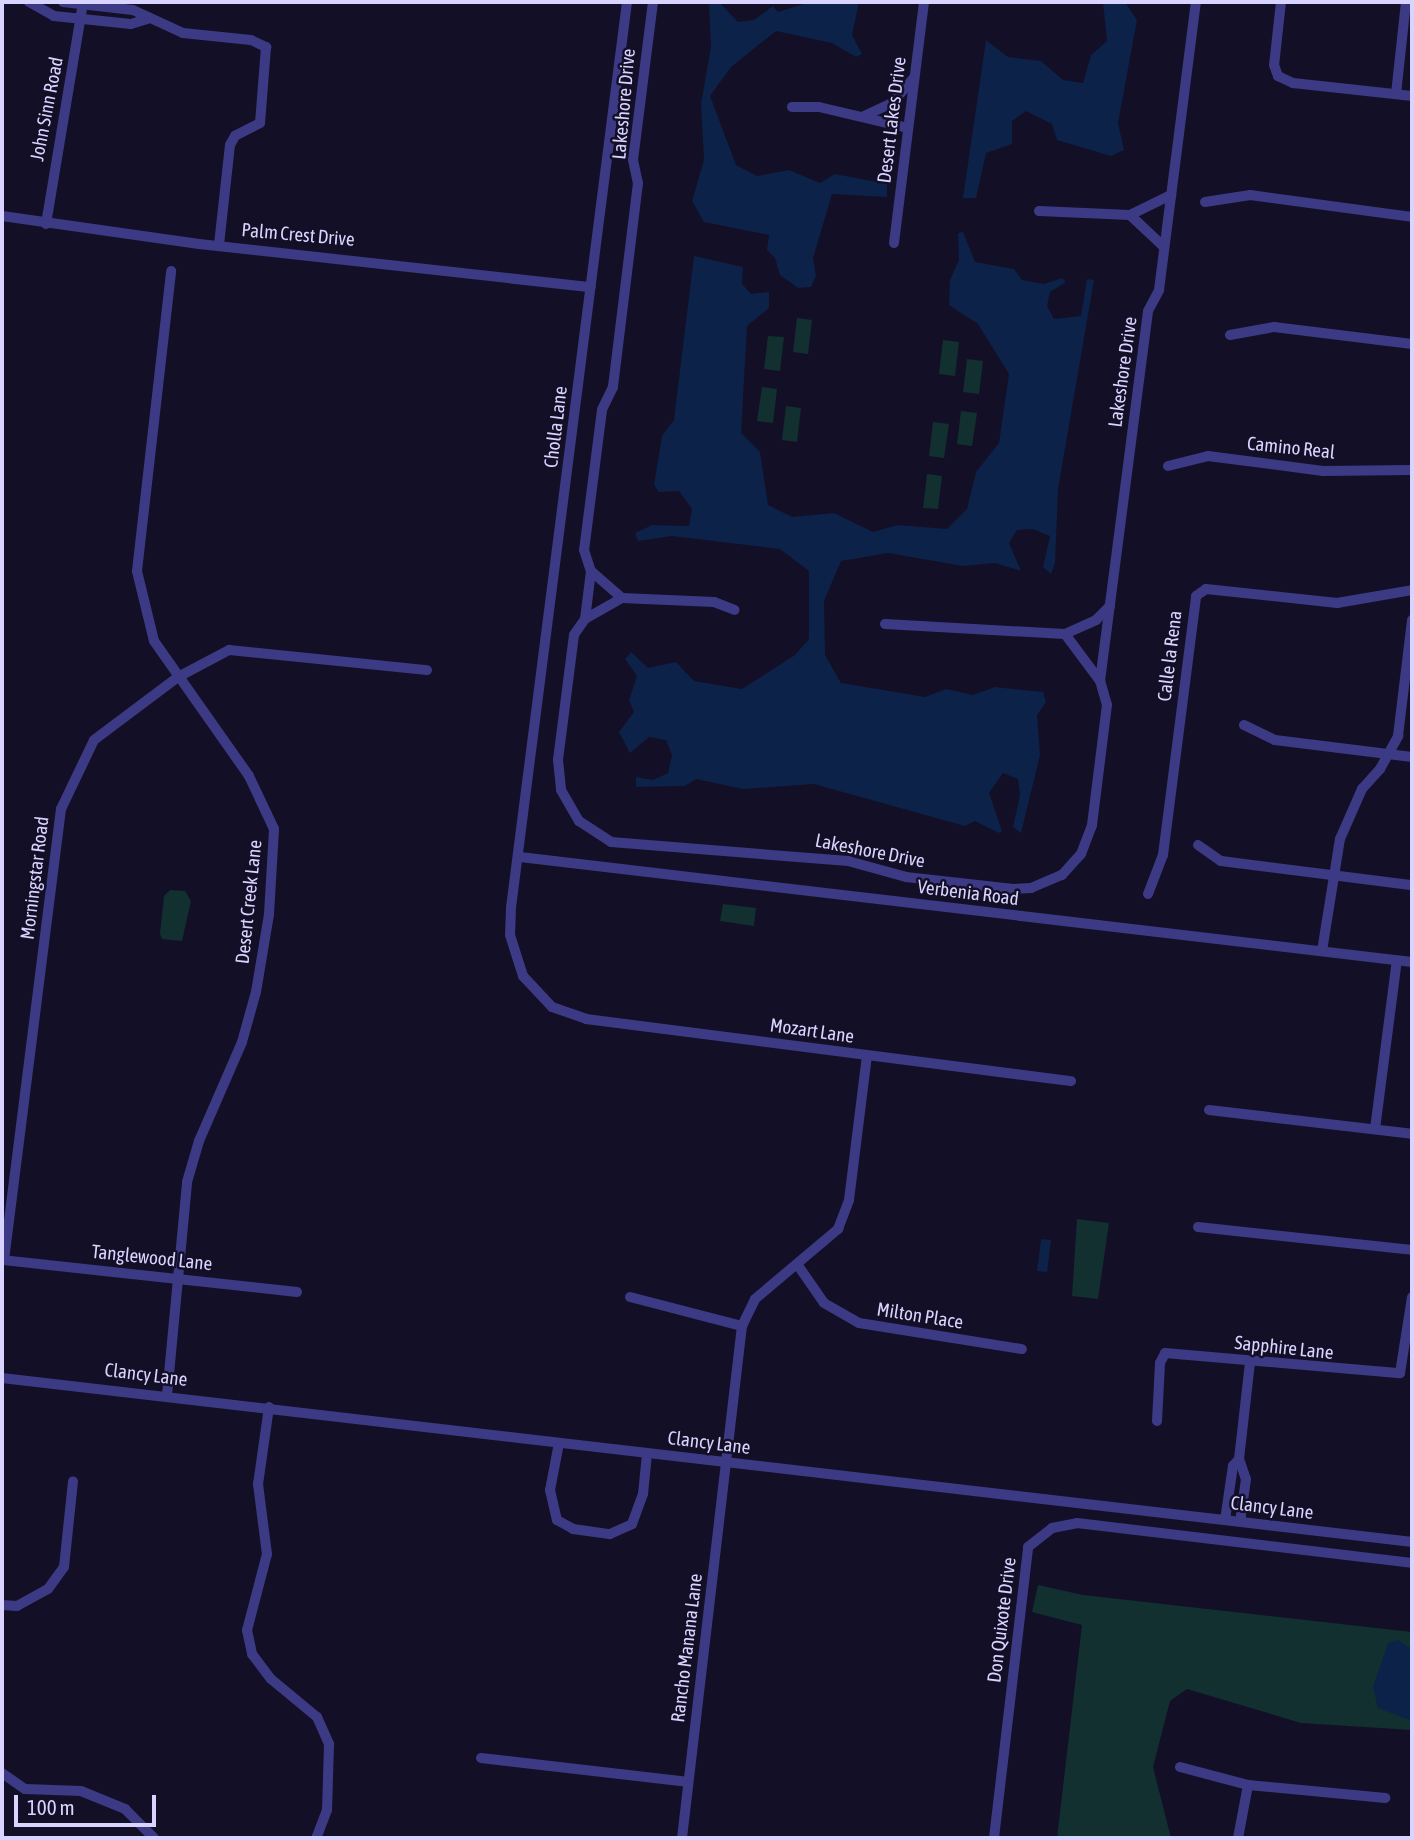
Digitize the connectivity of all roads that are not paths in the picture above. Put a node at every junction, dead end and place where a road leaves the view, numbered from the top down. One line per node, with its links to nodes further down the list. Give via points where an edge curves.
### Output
1 (29, 2): 10 (street, via 47,14)
2 (63, 2): 9 (street)
3 (627, 2): 29 (street, Cholla Lane)
4 (653, 2): 34 (street, Lakeshore Drive, via 634,160 638,183 612,387 602,410 584,550)
5 (924, 2): 12 (street, Desert Lakes Drive)
6 (1196, 2): 18 (street, Lakeshore Drive)
7 (1281, 2): 13 (street, via 1273,65 1278,76 1293,83)
8 (1406, 2): 13 (street)
9 (83, 3): 10 (street, John Sinn Road); 11 (street, via 133,10)
10 (80, 18): 11 (street, via 131,24); 24 (street, John Sinn Road)
11 (147, 19): 26 (street, via 183,33 251,40 266,47 261,123 235,135 230,145)
12 (915, 76): 16 (street, via 892,103); 17 (street, Desert Lakes Drive)
13 (1396, 94): 14 (street)
14 (1412, 96)
15 (792, 107): 16 (street, via 819,107)
16 (862, 117): 17 (street)
17 (908, 128): 25 (street, Desert Lakes Drive)
18 (1171, 195): 21 (street); 27 (street, Lakeshore Drive)
19 (1205, 202): 23 (street, via 1250,195)
20 (1039, 211): 21 (street)
21 (1130, 215): 27 (street)
22 (2, 216): 24 (street, Palm Crest Drive)
23 (1412, 217)
24 (46, 224): 26 (street, Palm Crest Drive)
25 (894, 243)
26 (219, 245): 29 (street, Palm Crest Drive)
27 (1164, 247): 37 (street, Lakeshore Drive, via 1159,290 1148,312)
28 (171, 271): 45 (street, Desert Creek Lane, via 136,571 155,640)
29 (591, 287): 51 (street, Cholla Lane)
30 (1230, 335): 31 (street, via 1274,327)
31 (1412, 344)
32 (1168, 466): 33 (street, Camino Real, via 1208,456 1323,471)
33 (1412, 470)
34 (591, 571): 36 (street); 39 (street, Lakeshore Drive)
35 (1412, 590): 54 (street, Calle la Rena, via 1337,603 1206,589 1196,596 1163,855)
36 (622, 598): 38 (street, via 714,602); 39 (street)
37 (1110, 605): 42 (street, via 1096,620); 46 (street, Lakeshore Drive)
38 (735, 610)
39 (585, 619): 46 (street, Lakeshore Drive, via 574,635 558,760 561,790 579,821 595,834 648,847 797,855 849,861 906,877 1013,889 1046,883 1073,864 1092,825 1107,705)
40 (1412, 620): 44 (street)
41 (886, 624): 42 (street)
42 (1065, 634): 46 (street)
43 (427, 670): 45 (street, Morningstar Road, via 229,650)
44 (1409, 673): 48 (street, via 1398,736)
45 (178, 677): 65 (street, Morningstar Road, via 94,740 61,809); 67 (street, Desert Creek Lane, via 249,776 274,829 269,914 256,992 242,1042 199,1141 187,1182)
46 (1100, 681)
47 (1244, 724): 48 (street, via 1275,740)
48 (1389, 755): 49 (street); 52 (street, via 1352,808)
49 (1412, 757)
50 (1198, 845): 52 (street, via 1221,861)
51 (520, 857): 55 (street, Verbenia Road); 58 (street, Mozart Lane, via 510,936 523,976 552,1007 586,1019)
52 (1331, 875): 53 (street); 55 (street)
53 (1412, 885)
54 (1147, 894)
55 (1322, 951): 56 (street, Verbenia Road)
56 (1397, 960): 57 (street, Verbenia Road); 61 (street)
57 (1412, 962)
58 (867, 1056): 59 (street); 66 (street, Mozart Lane, via 849,1200 838,1229)
59 (1071, 1081)
60 (1209, 1110): 61 (street)
61 (1375, 1129): 62 (street)
62 (1412, 1134)
63 (1198, 1227): 64 (street)
64 (1412, 1250)
65 (4, 1260): 67 (street, Tanglewood Lane)
66 (797, 1264): 71 (street, Mozart Lane, via 755,1299); 72 (street, Milton Place, via 824,1303 859,1323)
67 (180, 1278): 68 (street, Tanglewood Lane); 75 (street, Desert Creek Lane)
68 (297, 1292)
69 (630, 1297): 71 (street)
70 (1412, 1297): 73 (street, Sapphire Lane, via 1400,1373)
71 (742, 1326): 81 (street, Mozart Lane)
72 (1022, 1349)
73 (1250, 1362): 77 (street, Sapphire Lane, via 1165,1353 1160,1363); 80 (street)
74 (2, 1378): 75 (street, Clancy Lane)
75 (167, 1395): 76 (street, Clancy Lane)
76 (269, 1407): 78 (street, Clancy Lane); 95 (street, via 258,1484 267,1554 247,1630 252,1654 271,1679 317,1717 329,1744 327,1810)
77 (1157, 1421)
78 (559, 1443): 79 (street, Clancy Lane); 79 (street, via 550,1490 557,1520 573,1529 610,1534 632,1524 643,1494)
79 (647, 1454): 81 (street, Clancy Lane)
80 (1239, 1459): 83 (street, via 1233,1466); 84 (street, via 1246,1479)
81 (729, 1464): 83 (street, Clancy Lane); 91 (street, Rancho Manana Lane)
82 (73, 1481): 87 (street, via 64,1567 48,1589 17,1606)
83 (1225, 1520): 84 (street, Clancy Lane)
84 (1240, 1522): 85 (street, Clancy Lane)
85 (1412, 1542)
86 (1412, 1563): 97 (street, Don Quixote Drive, via 1077,1523 1052,1528 1028,1547)
87 (2, 1605)
88 (481, 1758): 91 (street)
89 (1180, 1767): 92 (street)
90 (2, 1773): 94 (street, via 25,1789 81,1791 125,1809)
91 (687, 1782): 96 (street, Rancho Manana Lane)
92 (1248, 1785): 93 (street); 98 (street)
93 (1385, 1798)
94 (154, 1838)
95 (316, 1838)
96 (682, 1838)
97 (994, 1838)
98 (1238, 1838)

